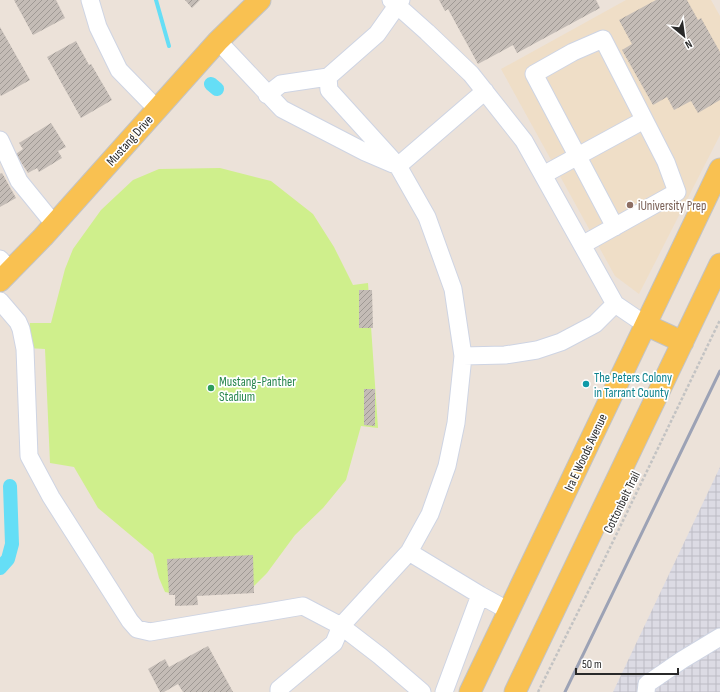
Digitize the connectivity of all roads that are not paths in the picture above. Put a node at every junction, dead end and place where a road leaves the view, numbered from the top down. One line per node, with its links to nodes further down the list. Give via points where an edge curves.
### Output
1 (90, 0): 8 (lane, via 98,27 119,70)
2 (260, 0): 4 (main road, Mustang Drive)
3 (396, 2): 5 (lane, via 377,34); 6 (lane, via 471,74)
4 (218, 41): 7 (lane); 8 (main road, Mustang Drive)
5 (328, 77): 7 (lane, via 281,84); 13 (lane, via 329,90)
6 (485, 91): 13 (lane); 15 (lane, via 524,141)
7 (268, 95): 13 (lane, via 282,109)
8 (157, 109): 16 (main road, Mustang Drive)
9 (644, 120): 11 (lane); 11 (lane, via 603,39 534,74); 17 (lane, via 666,162 677,192)
10 (0, 140): 12 (lane)
11 (578, 157): 15 (lane); 17 (lane)
12 (4, 162): 16 (lane)
13 (398, 166): 25 (lane, via 427,217 453,289)
14 (720, 169): 23 (main road, Ira E Woods Avenue)
15 (543, 175): 18 (lane)
16 (54, 224): 20 (main road, Mustang Drive)
17 (615, 227): 18 (lane)
18 (582, 245): 22 (lane)
19 (720, 264): 24 (main road)
20 (4, 270)
21 (0, 301): 29 (lane, via 18,322 25,349 29,456 55,503 137,629 150,632 303,606)
22 (615, 304): 23 (lane); 25 (lane, via 596,324 561,342 537,350 505,355)
23 (646, 325): 24 (main road); 28 (main road, Ira E Woods Avenue)
24 (683, 342): 35 (main road)
25 (463, 356): 26 (lane, via 456,423 447,466 430,514)
26 (409, 552): 27 (lane); 29 (lane)
27 (480, 595): 28 (lane); 33 (lane)
28 (509, 611): 34 (main road, Ira E Woods Avenue)
29 (340, 626): 31 (lane, via 334,643 279,689); 32 (lane)
30 (720, 637): 36 (lane, via 647,684)
31 (279, 692)
32 (422, 692)
33 (444, 692)
34 (470, 692)
35 (515, 692)
36 (646, 692)

